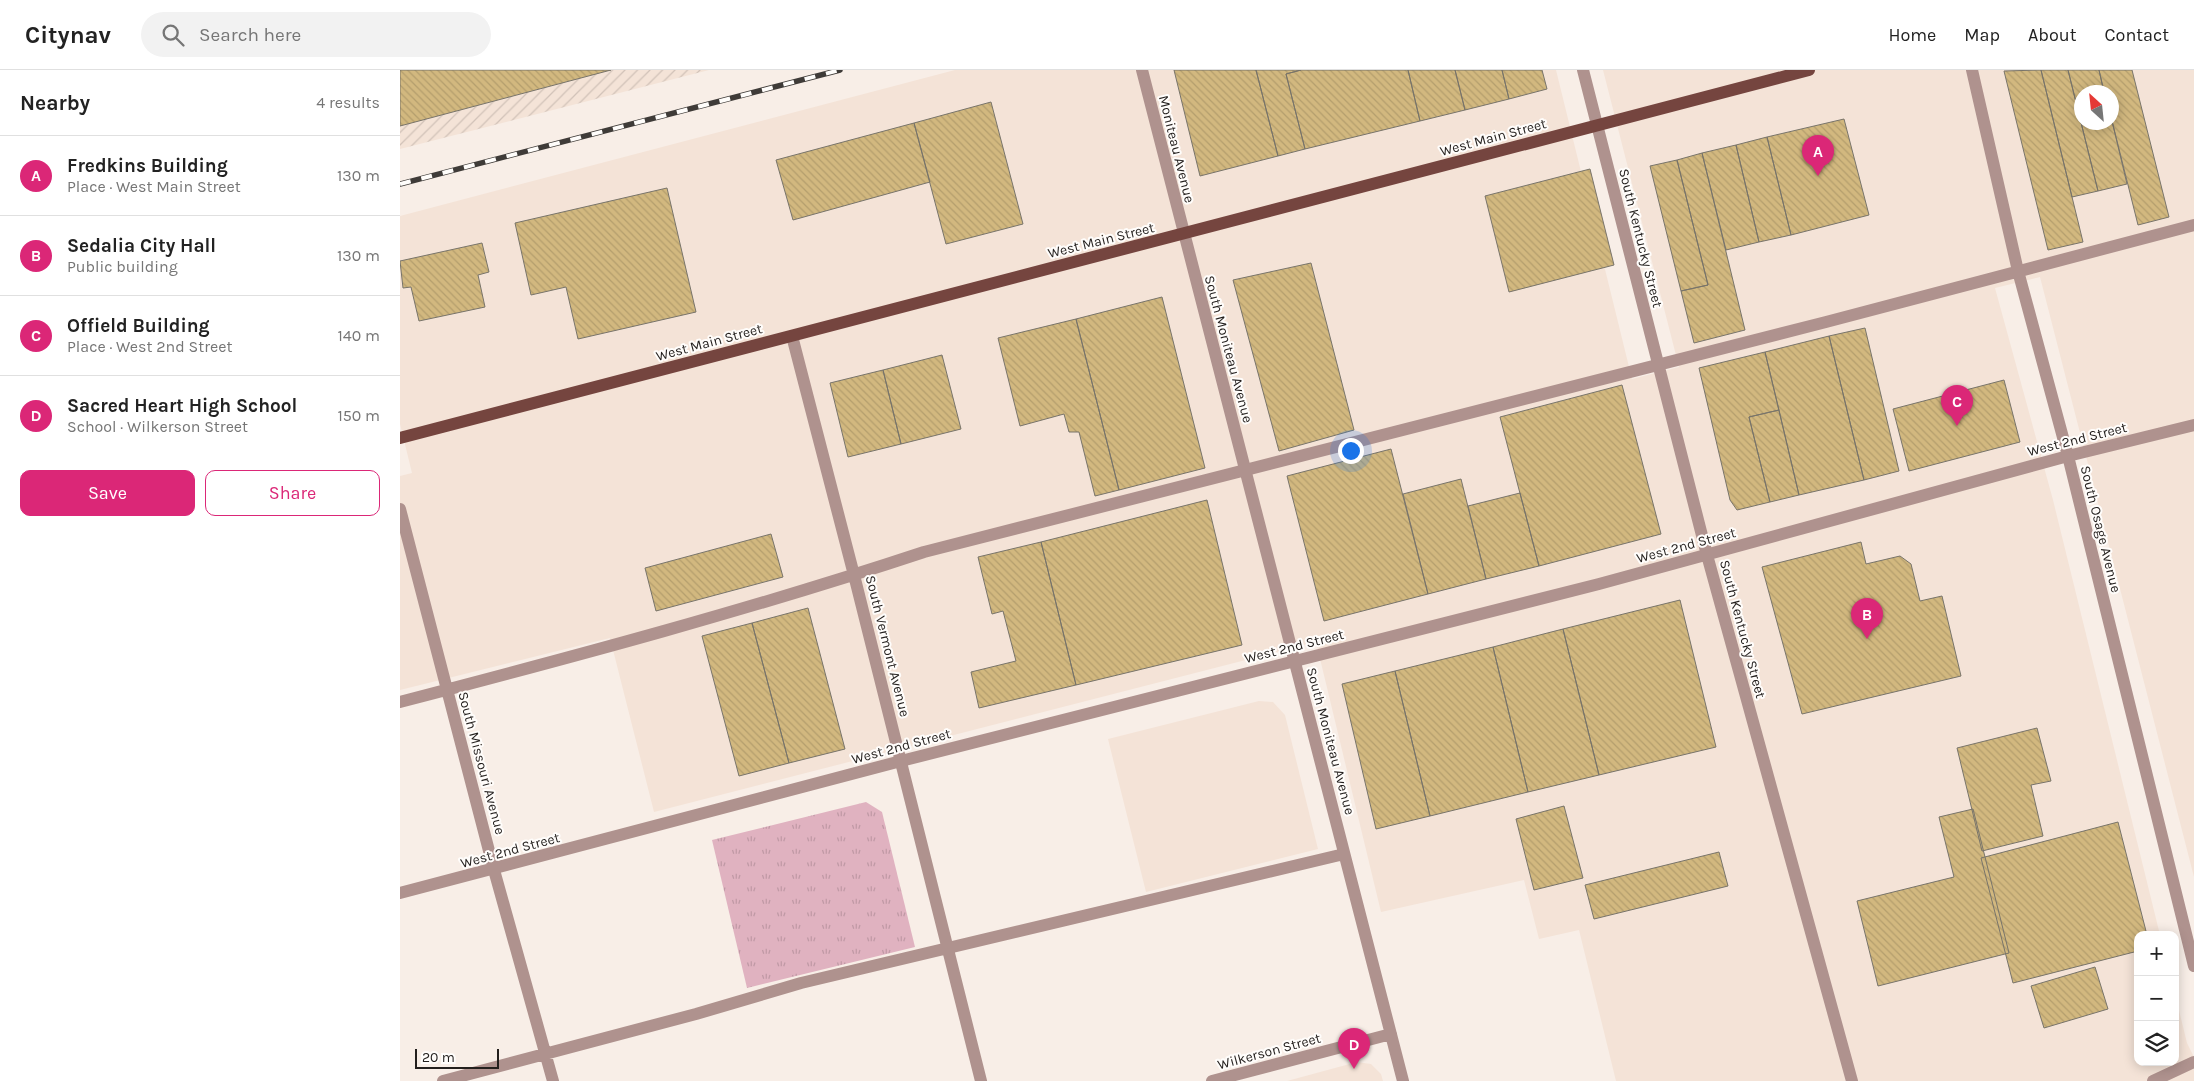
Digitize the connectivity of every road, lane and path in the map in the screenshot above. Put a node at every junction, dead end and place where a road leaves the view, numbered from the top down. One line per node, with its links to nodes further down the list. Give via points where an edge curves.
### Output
1 (1142, 70): 7 (street, Moniteau Avenue)
2 (1583, 70): 5 (street, South Kentucky Street)
3 (1809, 70): 5 (main road, West Main Street)
4 (1972, 70): 8 (street, South Osage Avenue)
5 (1597, 125): 7 (main road, West Main Street); 10 (street, South Kentucky Street)
6 (2194, 225): 8 (street)
7 (1184, 234): 9 (main road, West Main Street); 14 (street, South Moniteau Avenue)
8 (2018, 271): 10 (street); 13 (street, South Osage Avenue)
9 (792, 336): 12 (main road, West Main Street); 17 (street, South Vermont Avenue)
10 (1658, 364): 14 (street); 16 (street, South Kentucky Street)
11 (2194, 425): 13 (street, West 2nd Street)
12 (400, 438)
13 (2068, 456): 16 (street, West 2nd Street); 26 (street, South Osage Avenue)
14 (1244, 469): 17 (street, via 924,552); 18 (street, South Moniteau Avenue)
15 (400, 509): 19 (street, South Missouri Avenue)
16 (1707, 555): 18 (street, West 2nd Street); 35 (street, South Kentucky Street)
17 (854, 575): 19 (street, via 613,647); 21 (street, South Vermont Avenue)
18 (1294, 661): 21 (street, West 2nd Street); 22 (street, South Moniteau Avenue)
19 (447, 690): 20 (street); 23 (street, South Missouri Avenue)
20 (400, 702)
21 (901, 761): 23 (street, West 2nd Street); 25 (street, South Vermont Avenue)
22 (1344, 854): 25 (street); 27 (street, South Moniteau Avenue)
23 (494, 870): 24 (street, West 2nd Street); 28 (street, South Missouri Avenue)
24 (400, 893)
25 (948, 949): 28 (street, via 801,984); 32 (street, South Vermont Avenue)
26 (2194, 966)
27 (1391, 1034): 33 (street, Wilkerson Street); 34 (street, South Moniteau Avenue)
28 (547, 1053): 30 (street); 31 (street, South Missouri Avenue)
29 (2194, 1062): 36 (street)
30 (443, 1081)
31 (553, 1081)
32 (981, 1081)
33 (1212, 1081)
34 (1404, 1081)
35 (1852, 1081)
36 (2153, 1081)

